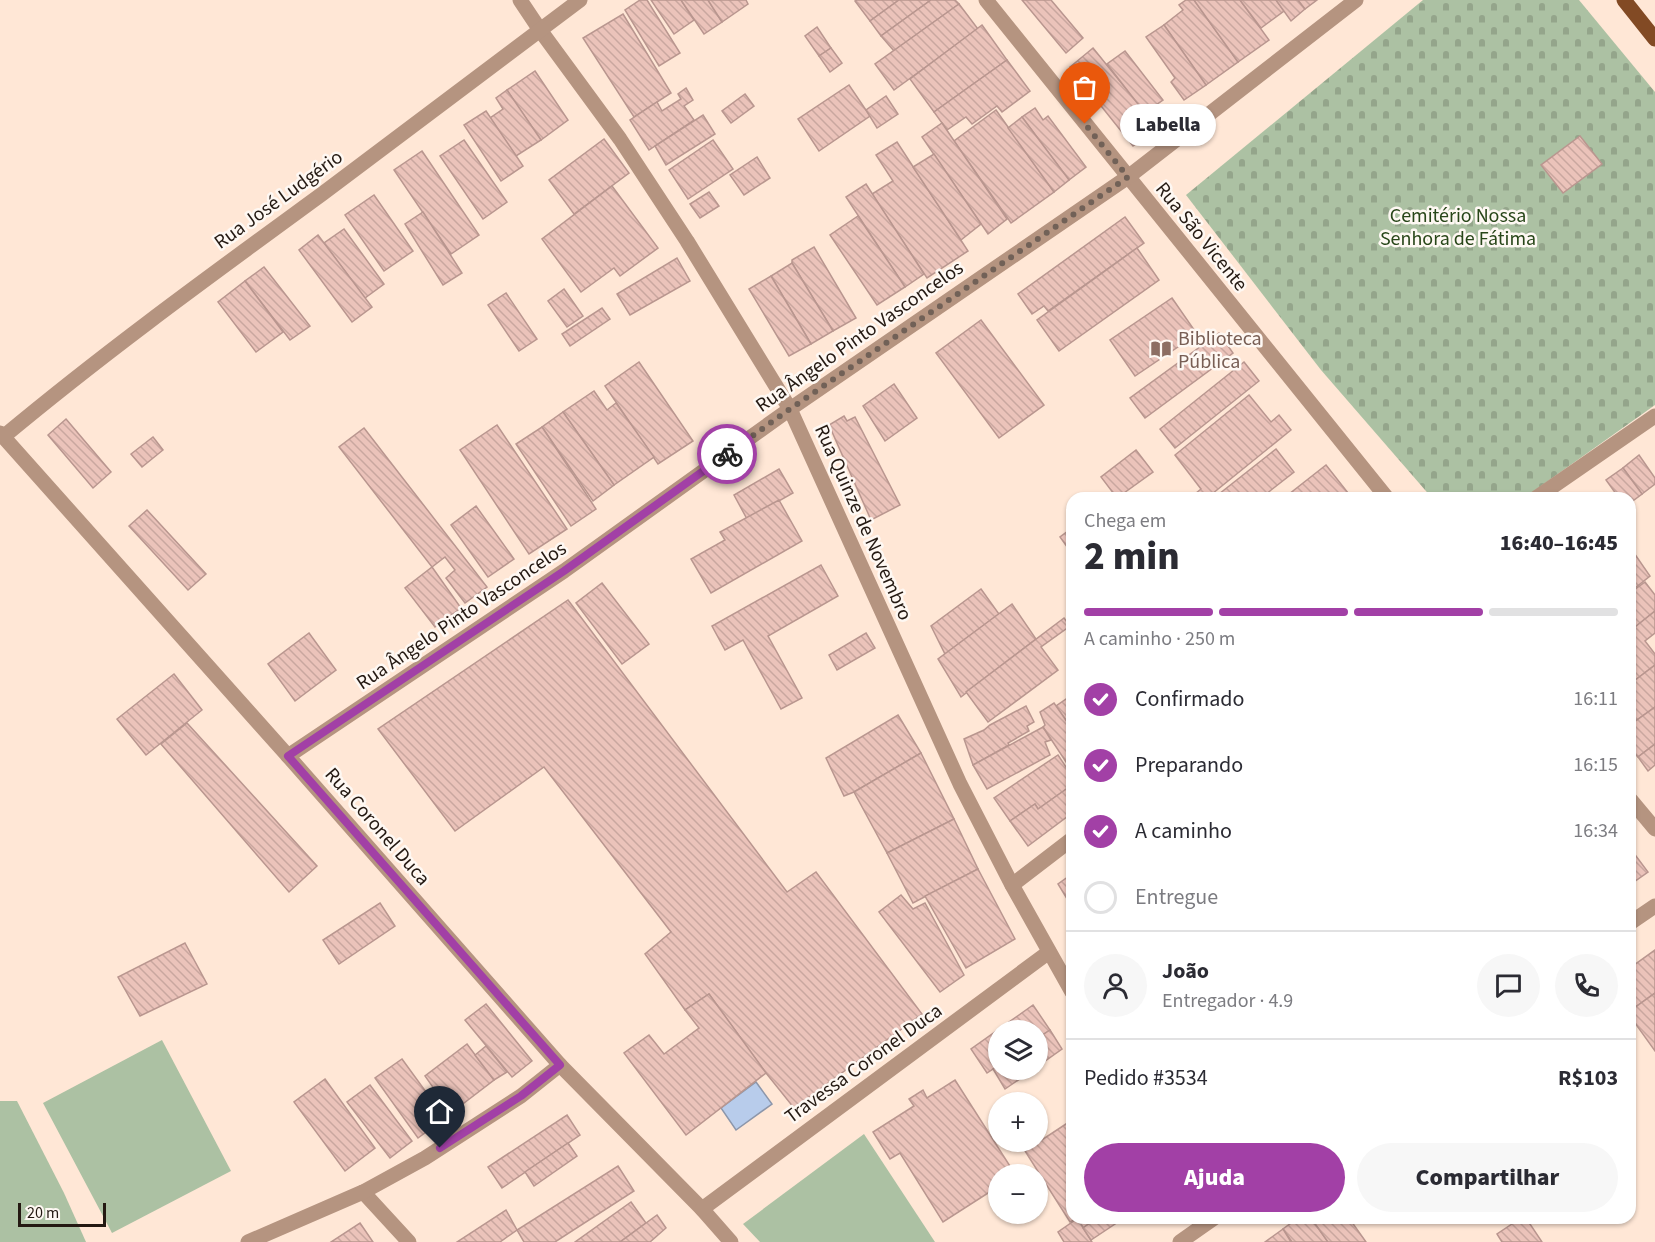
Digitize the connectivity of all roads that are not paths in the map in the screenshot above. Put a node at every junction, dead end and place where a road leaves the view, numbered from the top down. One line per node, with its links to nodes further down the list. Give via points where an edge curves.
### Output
1 (520, 0): 6 (street, Rua Quinze de Novembro)
2 (580, 0): 6 (street, Rua José Ludgério)
3 (986, 0): 8 (street, Rua São Vicente)
4 (1356, 0): 8 (street, Rua Ângelo Pinto Vasconcelos)
5 (1624, 0): 7 (main road)
6 (540, 30): 9 (street, Rua Quinze de Novembro, via 663,203); 11 (street, Rua José Ludgério, via 148,321)
7 (1655, 39)
8 (1128, 177): 9 (street, Rua Ângelo Pinto Vasconcelos); 12 (street, Rua São Vicente)
9 (790, 409): 14 (street, Rua Ângelo Pinto Vasconcelos, via 564,571); 18 (street, Rua Quinze de Novembro, via 960,784)
10 (1655, 416): 13 (street)
11 (2, 435): 14 (street, Rua Coronel Duca)
12 (1382, 492)
13 (1545, 492)
14 (288, 756): 23 (street, Rua Coronel Duca)
15 (1636, 806): 16 (street)
16 (1655, 829)
17 (1066, 844): 18 (street)
18 (1011, 885): 21 (street, Rua Quinze de Novembro)
19 (1655, 906): 20 (street)
20 (1636, 919)
21 (1049, 952): 22 (street, Rua Quinze de Novembro); 25 (street, Travessa Coronel Duca)
22 (1066, 982)
23 (560, 1065): 24 (street, via 521,1096 425,1158); 25 (street, Rua Coronel Duca)
24 (363, 1192): 27 (street); 28 (street)
25 (702, 1209): 29 (street, Rua Coronel Duca)
26 (1204, 1224): 30 (street)
27 (248, 1242)
28 (409, 1242)
29 (731, 1242)
30 (1180, 1242)

